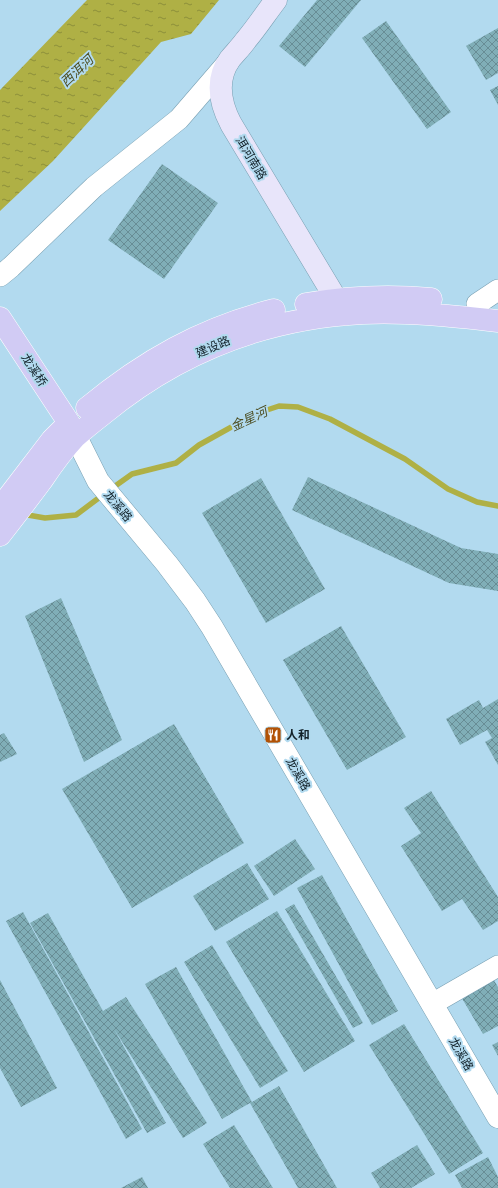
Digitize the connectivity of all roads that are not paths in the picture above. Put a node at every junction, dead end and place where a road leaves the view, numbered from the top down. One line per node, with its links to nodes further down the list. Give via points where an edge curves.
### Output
1 (276, 0): 2 (main road, 洱河南路)
2 (229, 61): 3 (street, via 179,119 94,187); 6 (main road, 洱河南路, via 222,75 220,87 225,113)
3 (0, 276)
4 (498, 290): 5 (street)
5 (488, 305): 6 (main road, 建设路, via 391,297)
6 (341, 307): 8 (main road, 建设路); 9 (main road, 建设路, via 308,303 260,314 198,336 136,370 112,387)
7 (0, 318): 9 (main road, 龙溪桥)
8 (498, 321)
9 (72, 430): 10 (main road, 建设路, via 52,440); 13 (street, 龙溪路, via 98,482 167,564 212,628)
10 (7, 508): 11 (main road, 建设路)
11 (0, 535)
12 (498, 966): 13 (street)
13 (432, 1004): 14 (street, 龙溪路)
14 (498, 1117)

